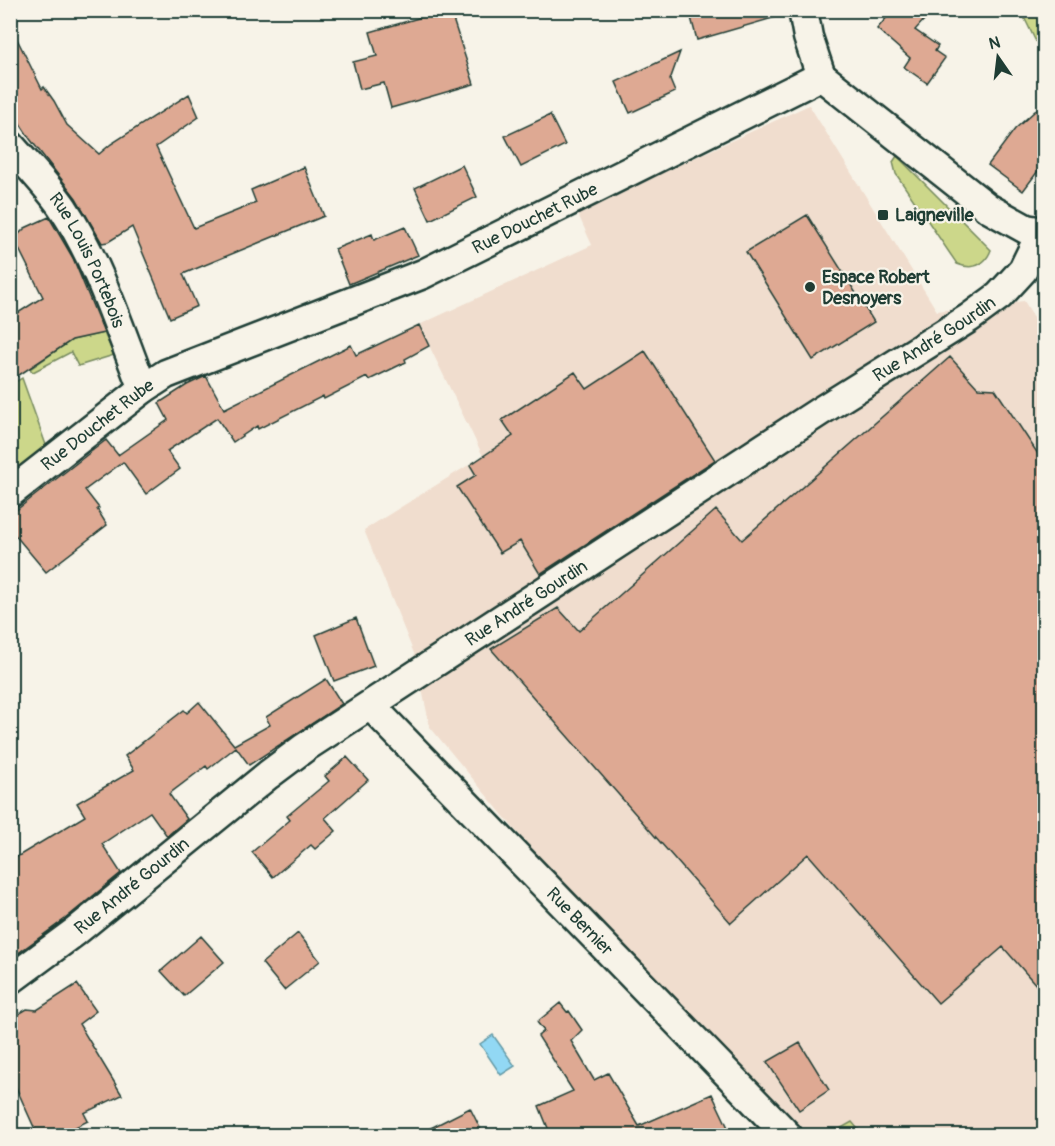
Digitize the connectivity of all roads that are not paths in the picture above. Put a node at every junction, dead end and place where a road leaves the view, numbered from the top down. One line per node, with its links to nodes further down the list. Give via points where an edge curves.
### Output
1 (803, 10): 2 (street)
2 (820, 76): 4 (street, via 988,208 1026,229); 5 (street, Rue Douchet Rube, via 423,274 180,368)
3 (10, 145): 5 (street, Rue Louis Portebois, via 72,222 102,282)
4 (1043, 232): 7 (street, Rue André Gourdin, via 1018,277 969,318)
5 (143, 388): 6 (street, Rue Douchet Rube)
6 (10, 493)
7 (371, 705): 8 (street, Rue André Gourdin, via 285,761); 9 (street, Rue Bernier)
8 (10, 980)
9 (788, 1136)

